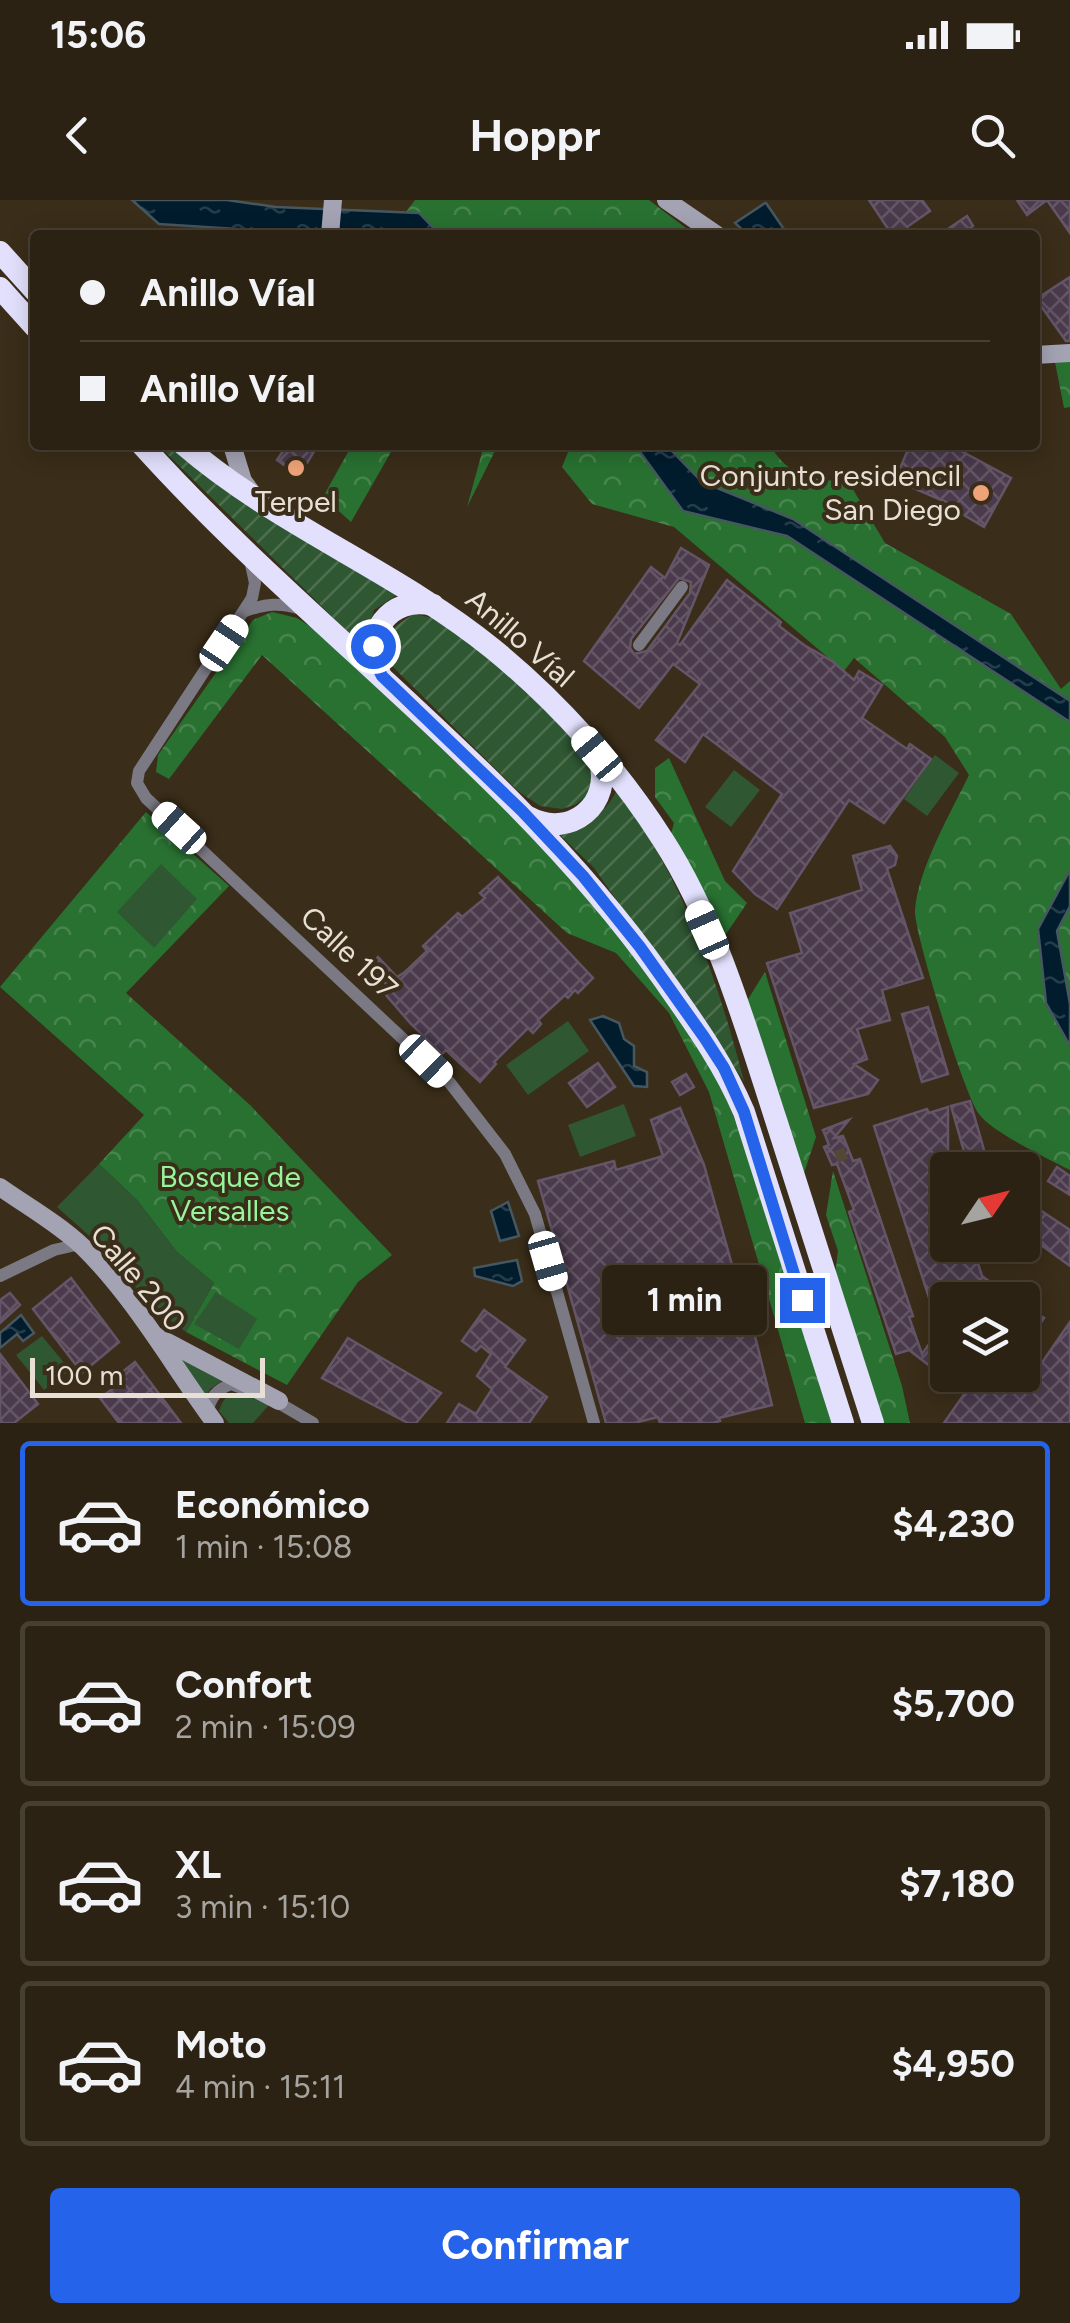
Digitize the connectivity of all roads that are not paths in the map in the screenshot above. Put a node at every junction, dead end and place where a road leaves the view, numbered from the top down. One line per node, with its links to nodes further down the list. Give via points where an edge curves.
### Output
1 (333, 200): 3 (main road)
2 (666, 200): 4 (main road)
3 (330, 230)
4 (710, 230)
5 (0, 252): 6 (highway)
6 (30, 285)
7 (0, 288): 8 (highway)
8 (30, 321)
9 (1070, 353): 10 (main road)
10 (1040, 355)
11 (147, 450): 15 (highway)
12 (191, 450): 14 (highway, Anillo Víal)
13 (234, 450): 14 (main road)
14 (256, 498): 17 (highway, Anillo Víal)
15 (248, 554): 18 (street, Calle 197, via 255,584); 19 (highway)
16 (682, 587): 20 (street)
17 (436, 606): 21 (highway, via 405,604 380,624 373,654); 22 (highway, Anillo Víal, via 522,675)
18 (245, 611): 19 (street, via 281,604); 31 (street, Calle 197, via 136,783 450,1084 494,1139 535,1214)
19 (311, 614): 21 (highway)
20 (639, 644)
21 (388, 682): 23 (highway)
22 (597, 754): 23 (highway, via 601,789 581,817 554,825); 33 (highway, Anillo Víal, via 664,841 718,953)
23 (522, 811): 32 (highway, via 628,931 724,1068)
24 (0, 1187): 25 (main road, Calle 200)
25 (80, 1244): 26 (street); 27 (main road, Calle 200)
26 (0, 1276)
27 (153, 1334): 28 (main road); 29 (main road, Calle 200)
28 (279, 1402): 29 (street, via 231,1384 216,1391); 30 (street)
29 (211, 1418)
30 (313, 1423)
31 (594, 1423)
32 (843, 1423)
33 (873, 1423)

